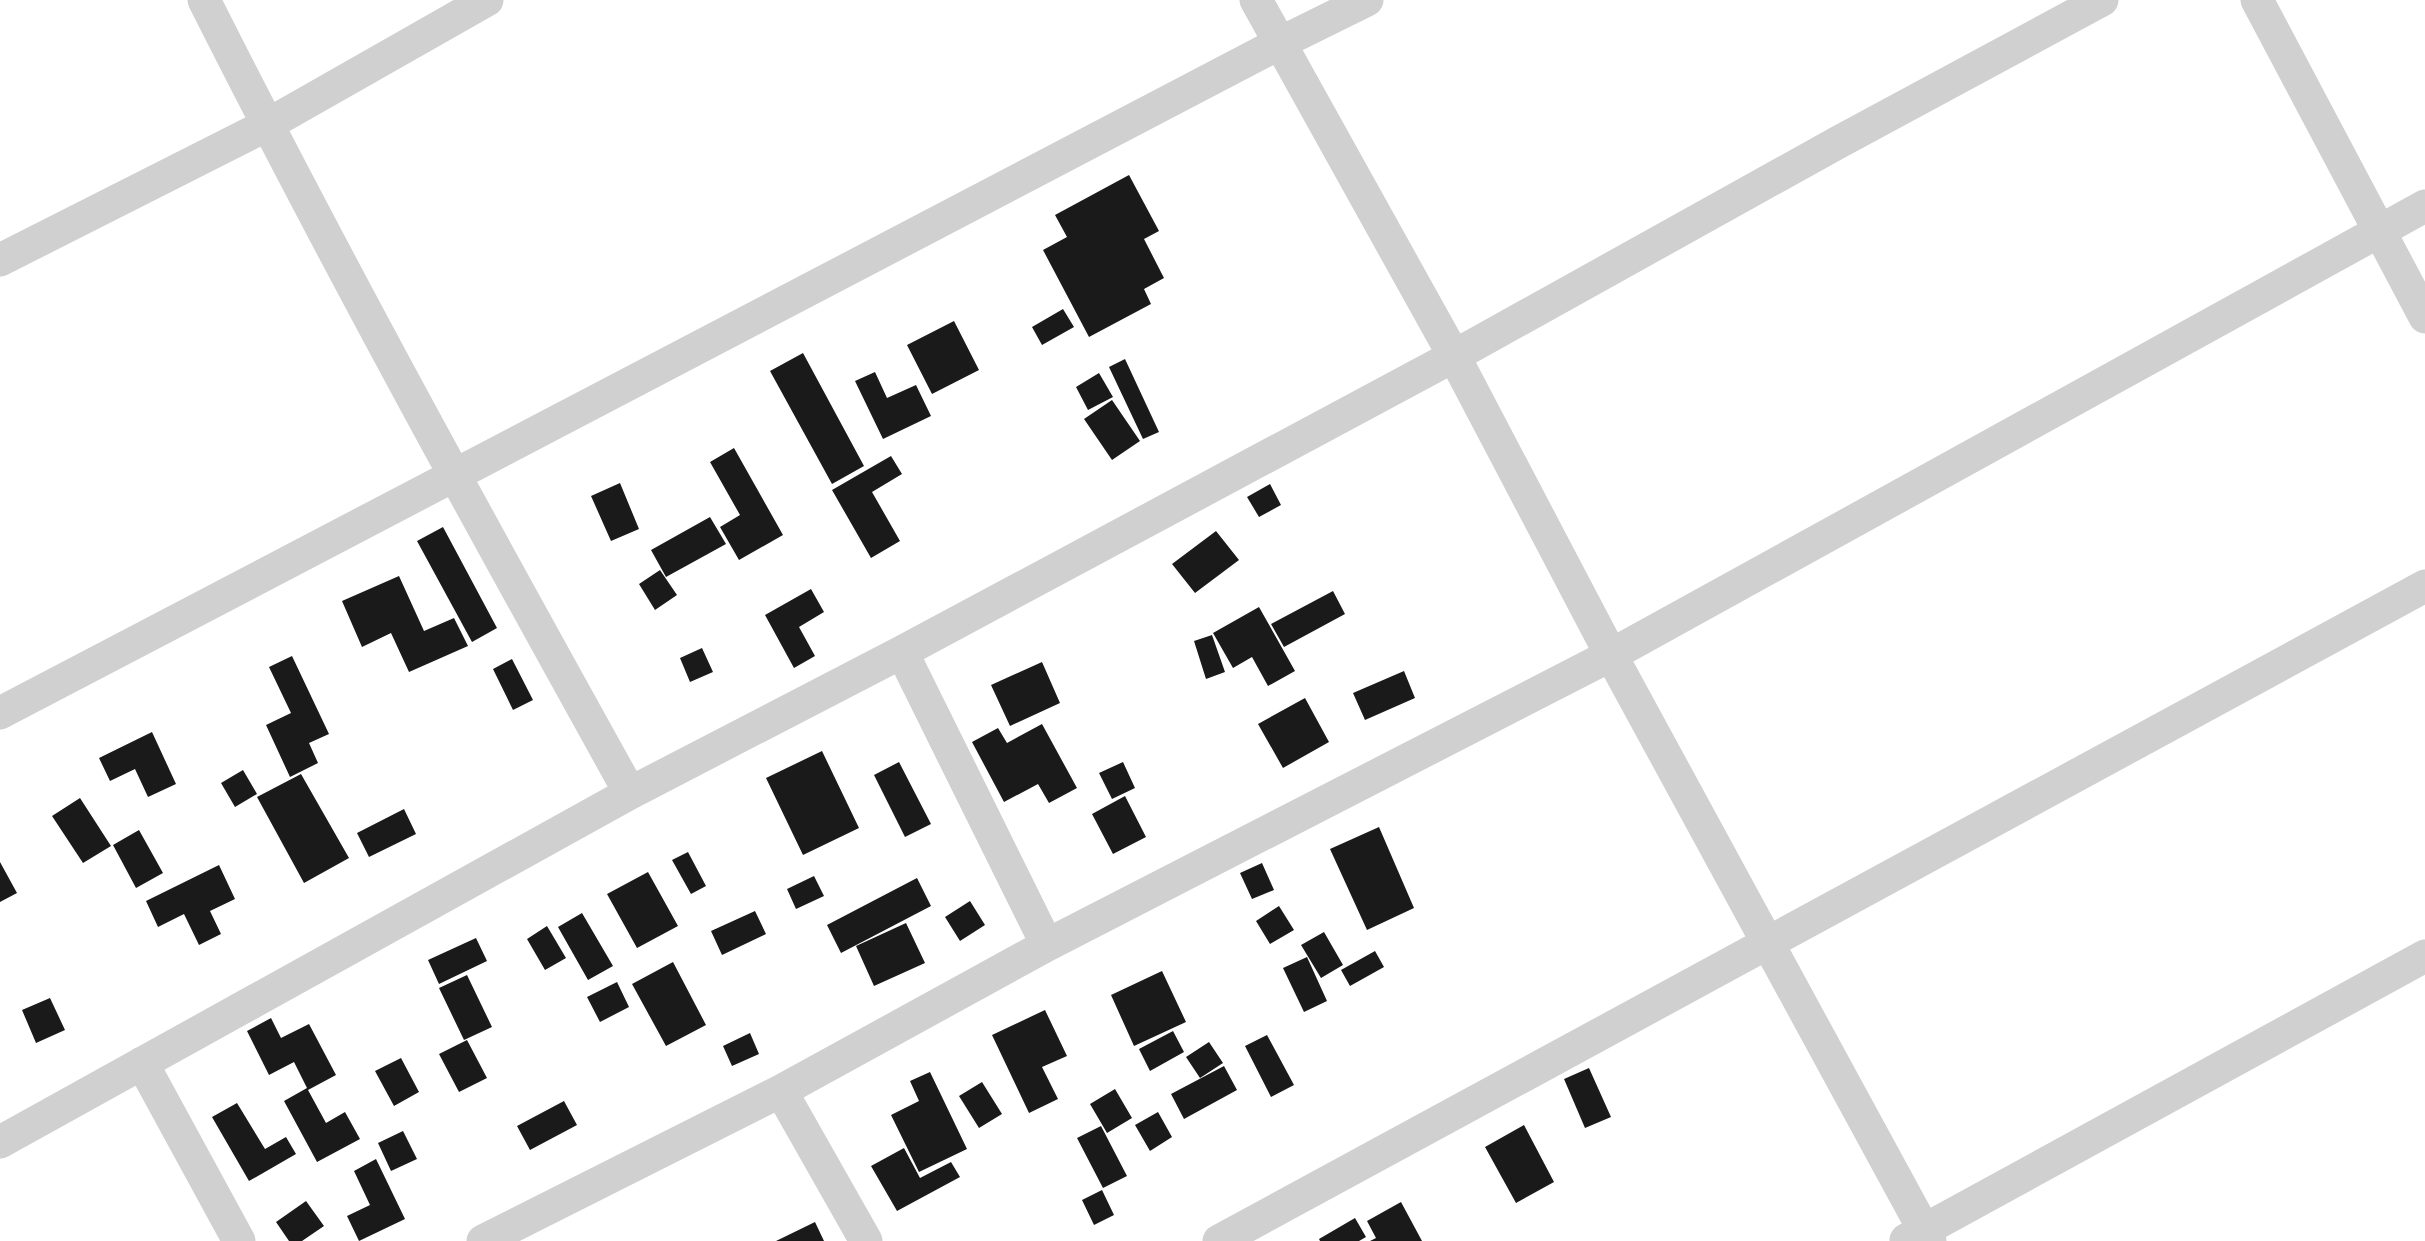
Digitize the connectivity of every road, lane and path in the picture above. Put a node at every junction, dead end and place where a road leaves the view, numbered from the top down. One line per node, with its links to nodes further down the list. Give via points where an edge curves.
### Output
1 (204, 0): 8 (street)
2 (487, 0): 8 (street)
3 (1257, 0): 7 (street)
4 (1367, 0): 7 (street)
5 (2102, 0): 13 (street)
6 (2257, 0): 10 (street)
7 (1282, 42): 13 (street); 14 (street)
8 (267, 125): 11 (street); 14 (street)
9 (2425, 206): 10 (street)
10 (2379, 231): 12 (street); 17 (street)
11 (0, 260)
12 (2425, 317)
13 (1454, 356): 16 (street); 17 (street)
14 (454, 476): 18 (street); 19 (street)
15 (2425, 586): 20 (street)
16 (902, 652): 19 (street); 21 (street)
17 (1611, 655): 20 (street); 21 (street)
18 (0, 713)
19 (630, 793): 23 (street)
20 (1769, 943): 26 (street); 30 (street)
21 (1047, 945): 24 (street)
22 (2425, 956): 26 (street)
23 (142, 1063): 25 (street); 27 (street)
24 (781, 1091): 28 (street); 29 (street)
25 (0, 1142)
26 (1920, 1237)
27 (239, 1241)
28 (483, 1241)
29 (866, 1241)
30 (1219, 1241)

